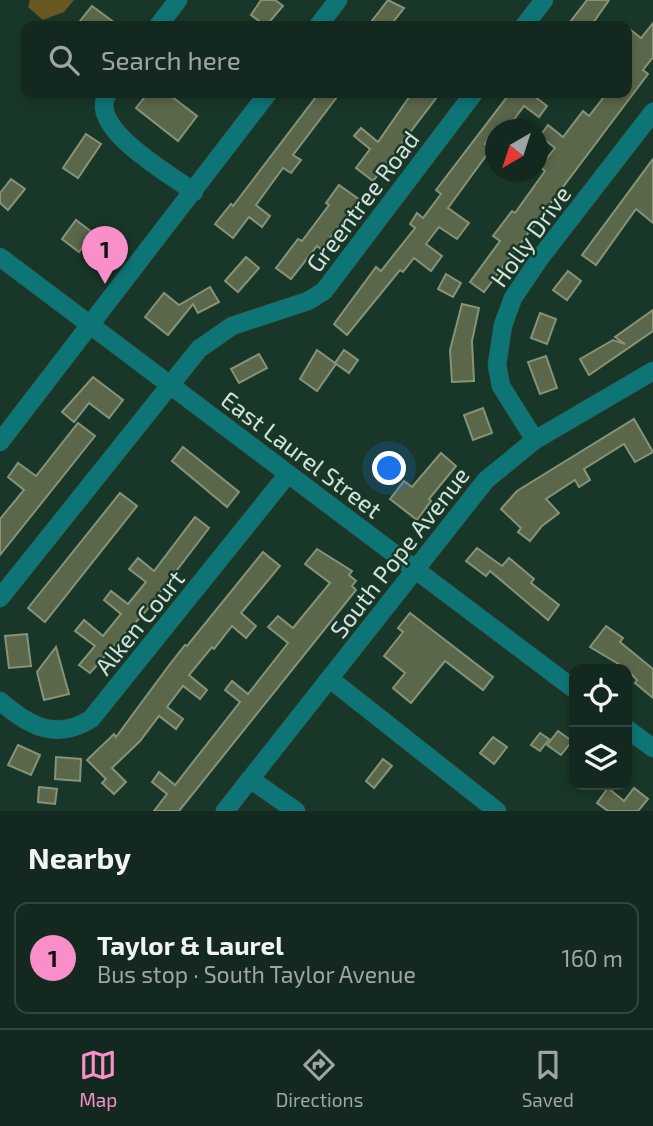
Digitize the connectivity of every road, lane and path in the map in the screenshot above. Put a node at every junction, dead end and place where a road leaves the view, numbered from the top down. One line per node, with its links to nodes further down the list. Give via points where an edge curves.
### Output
1 (178, 0): 4 (street)
2 (338, 0): 5 (street)
3 (544, 0): 6 (street)
4 (162, 21)
5 (322, 21)
6 (528, 21)
7 (264, 98): 11 (street)
8 (470, 98): 15 (street, Greentree Road, via 324,291 224,331 199,349)
9 (101, 101): 11 (street, via 116,134)
10 (653, 112): 16 (street, Holly Drive, via 540,258 513,298 503,325 497,365 501,386)
11 (194, 192): 13 (street)
12 (0, 257): 13 (street, East Laurel Street)
13 (91, 326): 15 (street, East Laurel Street); 17 (street)
14 (653, 371): 16 (street, South Pope Avenue)
15 (170, 384): 18 (street, East Laurel Street); 20 (street)
16 (534, 440): 19 (street, South Pope Avenue, via 486,480)
17 (0, 442)
18 (288, 474): 19 (street, East Laurel Street); 23 (street, Alken Court, via 91,719 72,729 52,731 32,724)
19 (415, 570): 21 (street, South Pope Avenue); 22 (street, East Laurel Street)
20 (0, 598)
21 (330, 679): 26 (street, South Pope Avenue); 29 (street)
22 (569, 685)
23 (0, 701)
24 (632, 733): 25 (street)
25 (653, 748)
26 (250, 779): 27 (street, South Pope Avenue); 28 (street)
27 (225, 811)
28 (296, 811)
29 (497, 811)

